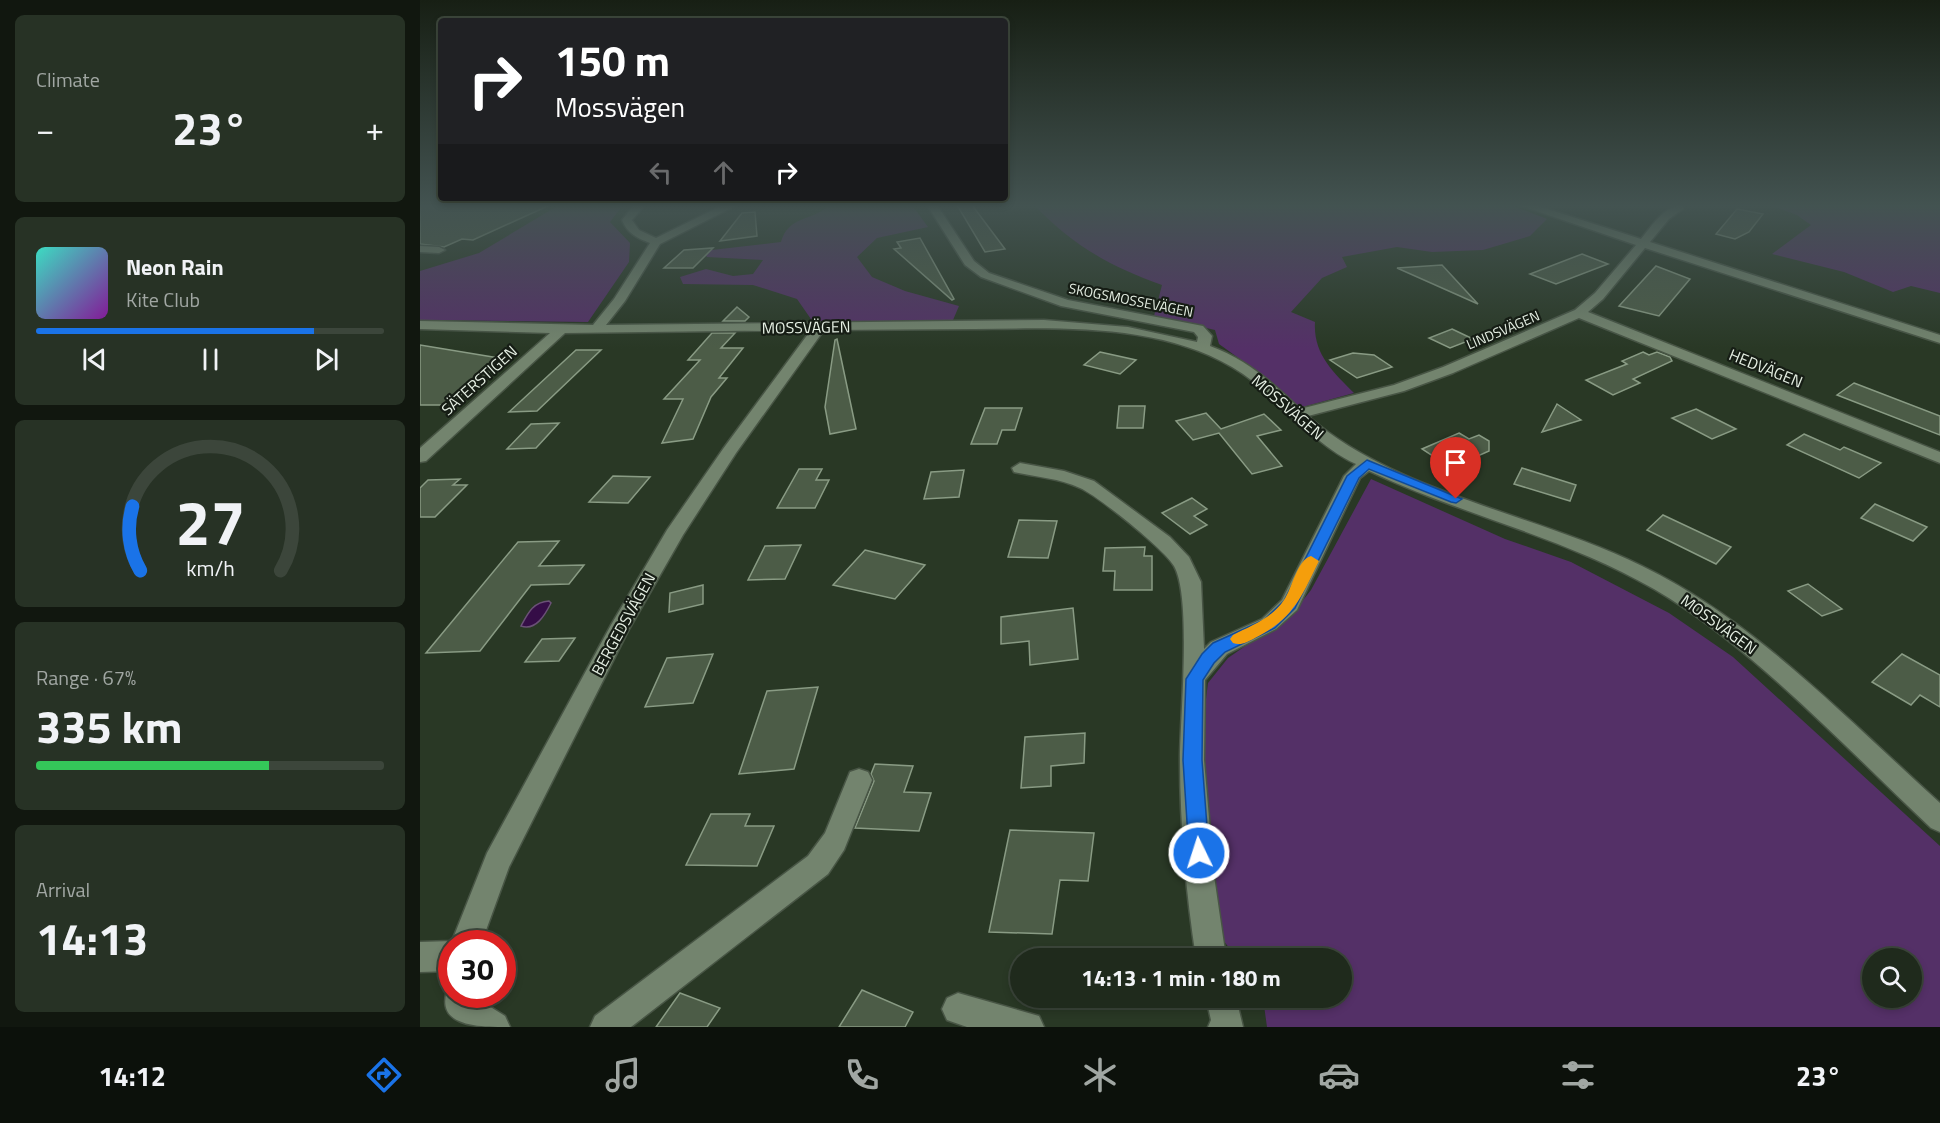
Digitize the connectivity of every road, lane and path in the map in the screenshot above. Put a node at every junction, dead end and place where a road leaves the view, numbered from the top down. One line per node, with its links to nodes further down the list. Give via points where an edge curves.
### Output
1 (649, 253): 9 (street, via 619,302)
2 (963, 253): 11 (street, SKOGSMOSSEVÄGEN, via 985,275 1065,303 1198,329 1205,336)
3 (1634, 253): 5 (street, LINDSVÄGEN, via 1599,296)
4 (1669, 253): 10 (street)
5 (1579, 313): 12 (street, LINDSVÄGEN, via 1429,377); 14 (street, HEDVÄGEN)
6 (420, 326): 8 (street, MOSSVÄGEN)
7 (820, 327): 9 (street, MOSSVÄGEN); 11 (street, MOSSVÄGEN, via 1080,326 1157,336); 20 (street, BERGEDSVÄGEN, via 674,534 618,630 496,862)
8 (562, 329): 9 (street, MOSSVÄGEN); 13 (street, SÄTERSTIGEN)
9 (596, 329)
10 (1940, 339)
11 (1203, 348): 12 (street, MOSSVÄGEN, via 1258,379)
12 (1297, 414): 15 (street, MOSSVÄGEN, via 1334,447)
13 (420, 457)
14 (1940, 458)
15 (1367, 464): 17 (street, via 1353,476 1290,604 1269,624 1219,648); 19 (street, MOSSVÄGEN, via 1582,546 1678,593 1760,654)
16 (1020, 468): 17 (street, via 1088,485 1163,541 1182,562 1191,582)
17 (1194, 679): 21 (street, via 1192,760)
18 (859, 780): 27 (street, via 835,841 818,865)
19 (1940, 820)
20 (471, 930)
21 (1210, 948)
22 (438, 956): 23 (street)
23 (420, 957)
24 (463, 1008): 26 (street)
25 (958, 1009): 28 (street)
26 (494, 1027)
27 (606, 1027)
28 (1028, 1027)

